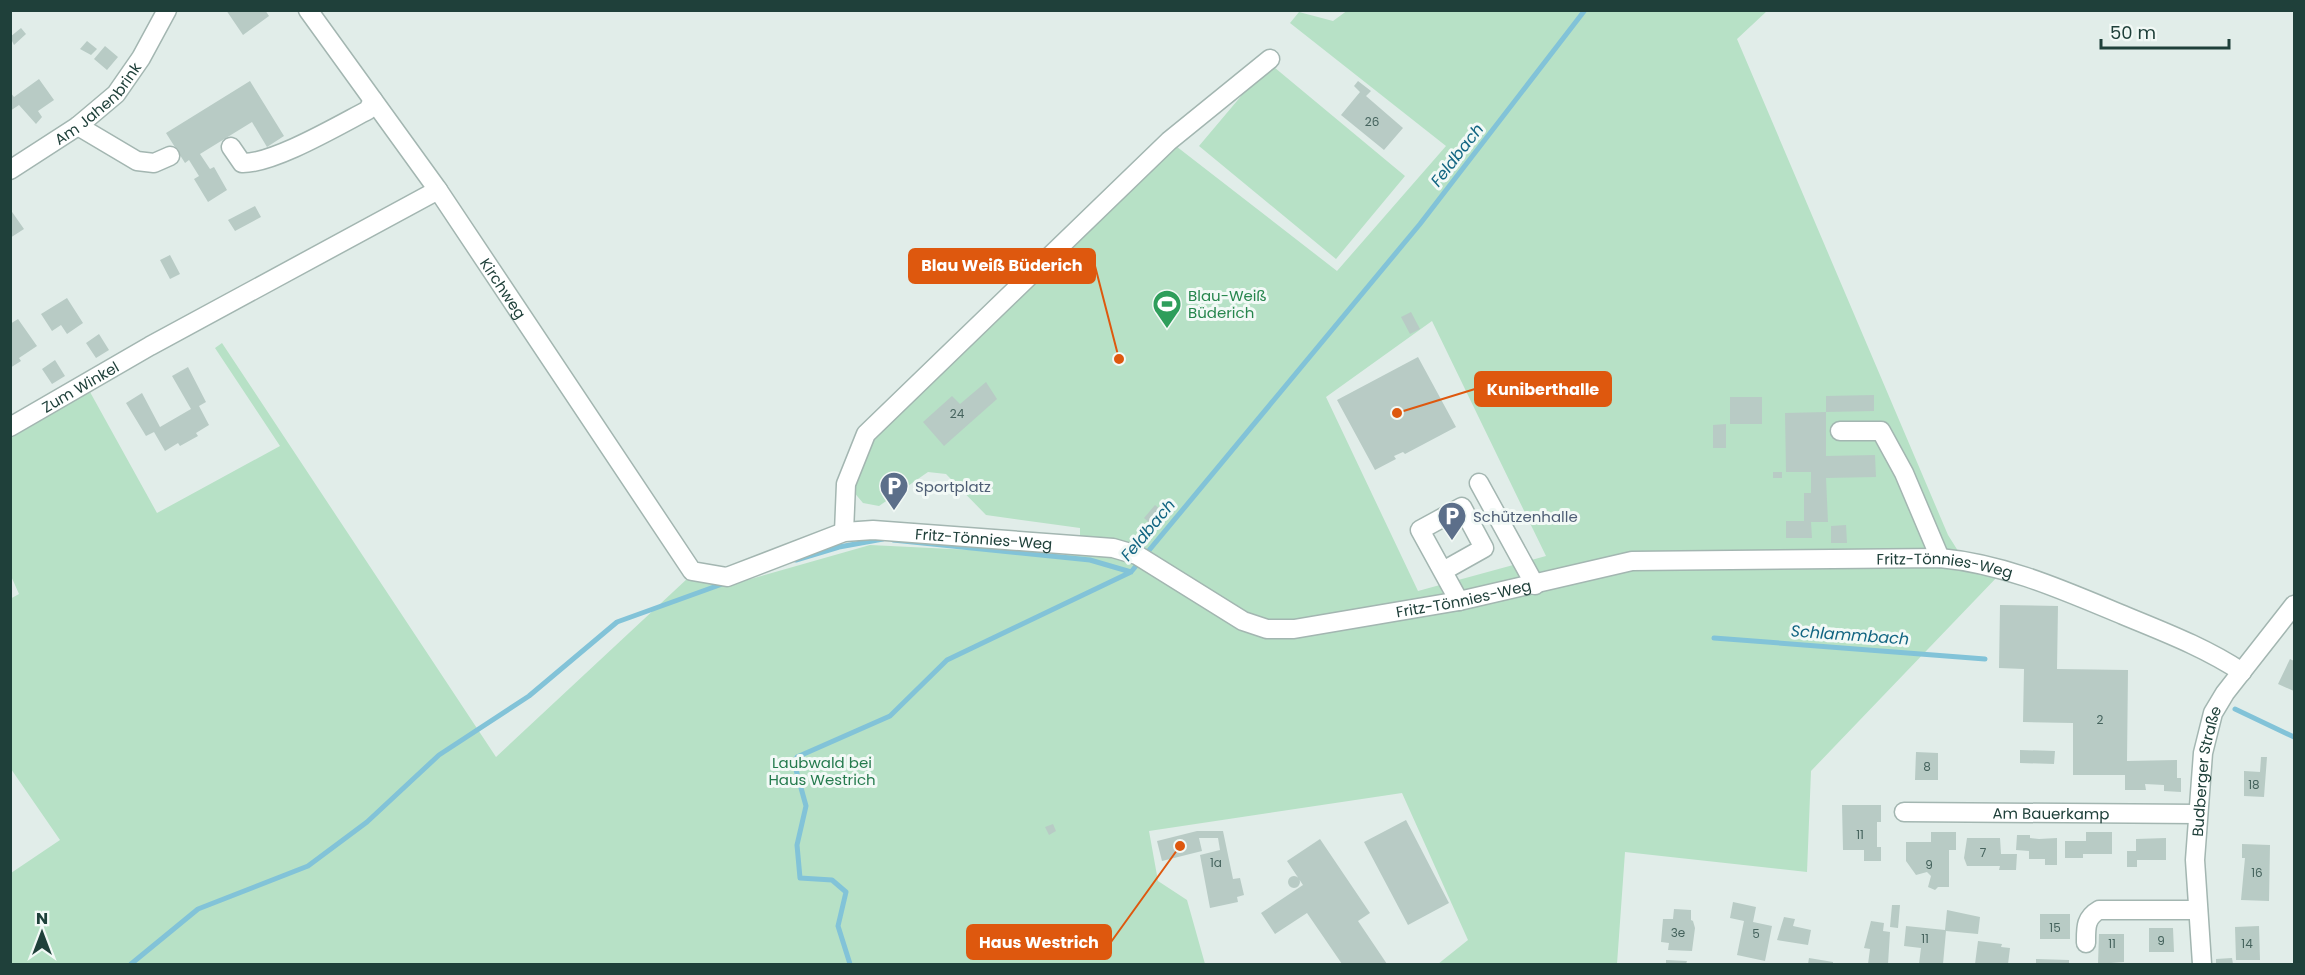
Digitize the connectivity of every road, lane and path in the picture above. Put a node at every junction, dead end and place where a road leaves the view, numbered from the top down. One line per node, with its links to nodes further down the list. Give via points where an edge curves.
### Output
1 (308, 10): 4 (street, Kirchweg)
2 (163, 12): 5 (street, Am Jahenbrink, via 141,58 116,94)
3 (1270, 59): 13 (street, via 1169,141 866,434 846,484)
4 (373, 100): 6 (street, via 368,110 262,160 242,163); 9 (street, Kirchweg)
5 (78, 126): 7 (street, via 137,161 154,163); 8 (street, Am Jahenbrink)
6 (231, 147)
7 (170, 156)
8 (10, 170)
9 (438, 190): 10 (street, Zum Winkel, via 150,346); 15 (street, Kirchweg)
10 (10, 427)
11 (1840, 431): 14 (street, via 1881,431 1904,473)
12 (1479, 483): 17 (street)
13 (844, 532): 15 (street, Fritz-Tönnies-Weg, via 727,577); 18 (street, Fritz-Tönnies-Weg, via 873,530 1113,548 1142,558 1220,608 1267,629 1328,625)
14 (1940, 558): 17 (street, Fritz-Tönnies-Weg, via 1632,561); 20 (street, Fritz-Tönnies-Weg, via 1977,562 2041,581 2209,651)
15 (692, 571)
16 (1443, 571): 18 (street)
17 (1535, 585): 18 (street, Fritz-Tönnies-Weg)
18 (1459, 600)
19 (2295, 605): 20 (street, Budberger Straße)
20 (2242, 672): 22 (street, Budberger Straße, via 2213,713 2203,753)
21 (1904, 812): 22 (street, Am Bauerkamp)
22 (2198, 814): 23 (street, Budberger Straße)
23 (2198, 910): 24 (street, via 2099,910 2086,922); 25 (street, Budberger Straße)
24 (2086, 943)
25 (2202, 964)

